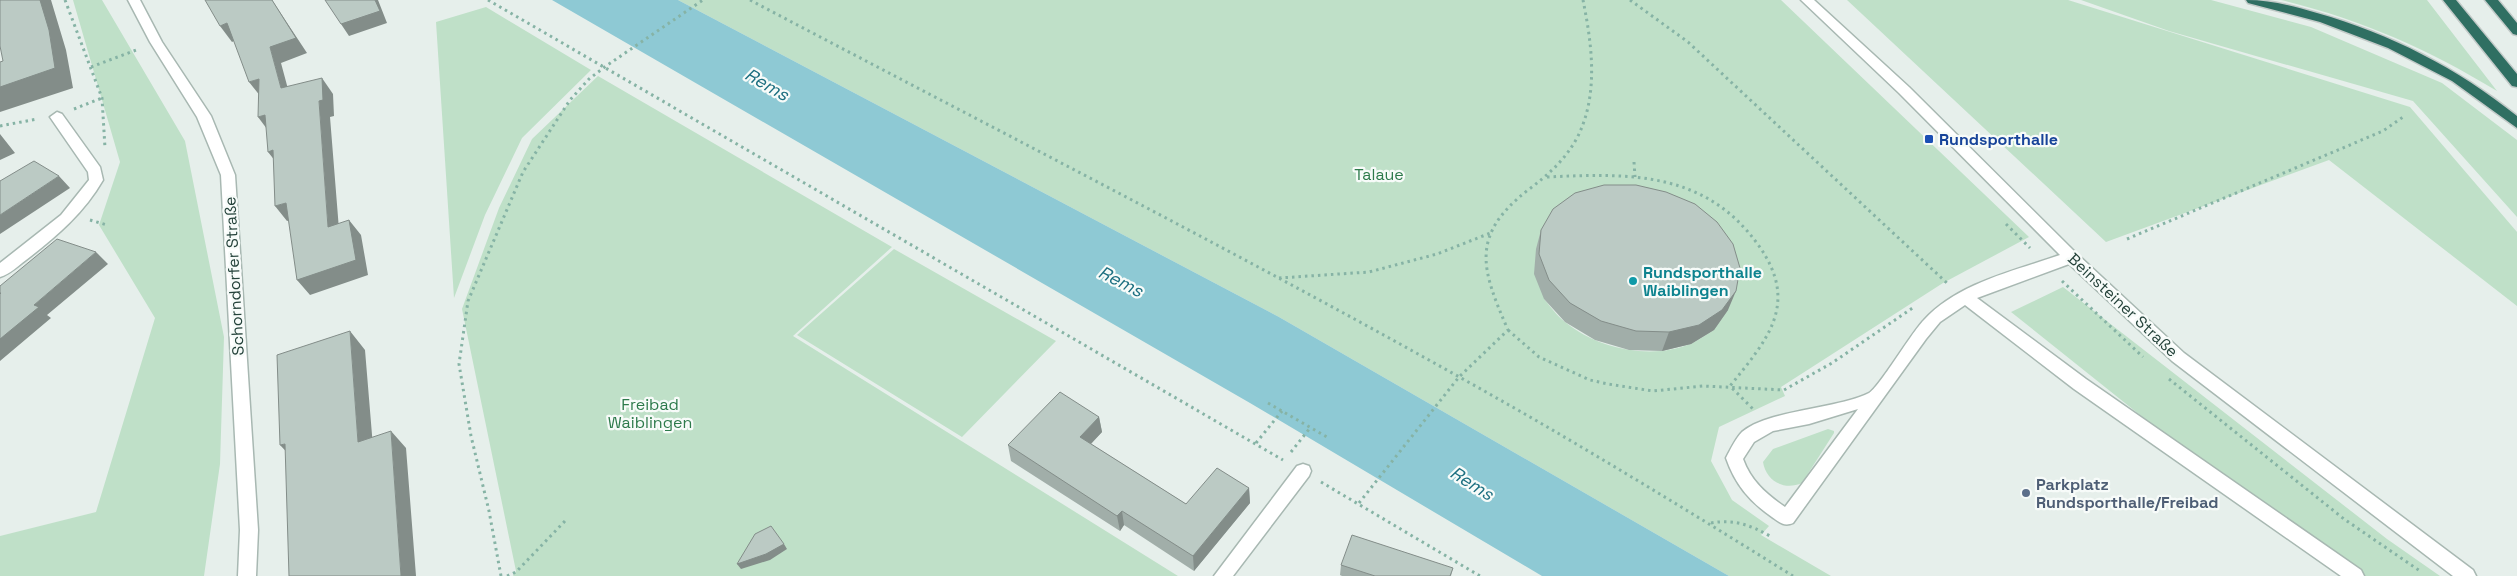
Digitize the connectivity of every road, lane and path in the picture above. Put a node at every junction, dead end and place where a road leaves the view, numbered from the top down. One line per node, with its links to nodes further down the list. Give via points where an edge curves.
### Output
1 (65, 0): 15 (path)
2 (134, 0): 53 (street, Schorndorfer Straße, via 156,42 204,116 228,174 248,530)
3 (488, 0): 14 (path)
4 (703, 0): 14 (path)
5 (750, 0): 32 (path)
6 (1583, 0): 24 (path, via 1593,70 1588,113 1564,159)
7 (1630, 0): 33 (path, via 1688,42 1721,71)
8 (1808, 0): 30 (street, Beinsteiner Straße, via 1904,90)
9 (2252, 0): 20 (highway, via 2346,26 2416,54 2474,88)
10 (2449, 0): 16 (highway)
11 (2491, 0): 12 (highway)
12 (2517, 31)
13 (131, 52): 15 (path)
14 (606, 66): 46 (path); 54 (path, via 570,100 542,140 510,202 468,301 459,364)
15 (91, 67): 17 (path)
16 (2517, 83)
17 (102, 98): 18 (path); 22 (path)
18 (57, 116): 21 (path); 31 (street, via 95,171 96,180 87,198 64,222)
19 (2403, 117): 29 (path, via 2383,131)
20 (2517, 122)
21 (0, 126)
22 (108, 157)
23 (1634, 162): 25 (path)
24 (1547, 177): 25 (path); 28 (path, via 1524,192)
25 (1635, 177): 39 (path, via 1668,183 1719,204 1736,217 1766,255 1780,298 1772,329)
26 (92, 212): 27 (path, via 87,220)
27 (108, 225)
28 (1493, 232): 32 (path, via 1437,254 1369,272); 37 (path, via 1485,254 1486,278)
29 (2127, 239)
30 (2071, 257): 35 (street); 60 (street, Beinsteiner Straße, via 2178,358)
31 (0, 271)
32 (1278, 278): 38 (path)
33 (1947, 283): 34 (path); 35 (path)
34 (1940, 288)
35 (1965, 297): 40 (street, via 1940,313); 59 (street, via 2080,384)
36 (1919, 304): 39 (path, via 1832,363 1784,390)
37 (1508, 330): 38 (path); 39 (path, via 1540,356 1590,380 1653,391)
38 (1459, 377): 49 (path); 51 (path)
39 (1730, 386): 43 (path)
40 (1876, 397): 43 (street); 43 (street, via 1787,518 1757,497 1740,477 1734,458 1748,437)
41 (1268, 403): 42 (path)
42 (1282, 412): 44 (path); 46 (path)
43 (1770, 425)
44 (1310, 428): 45 (path); 47 (path)
45 (1327, 437)
46 (1256, 443): 47 (path)
47 (1284, 460): 48 (path)
48 (1303, 471): 49 (path); 56 (street)
49 (1359, 503): 57 (path)
50 (565, 521): 55 (path, via 516,572)
51 (1710, 523): 52 (path, via 1726,520 1746,522); 58 (path)
52 (1773, 537)
53 (246, 576)
54 (501, 576)
55 (507, 576)
56 (1223, 576)
57 (1480, 576)
58 (1792, 576)
59 (2355, 576)
60 (2467, 576)

